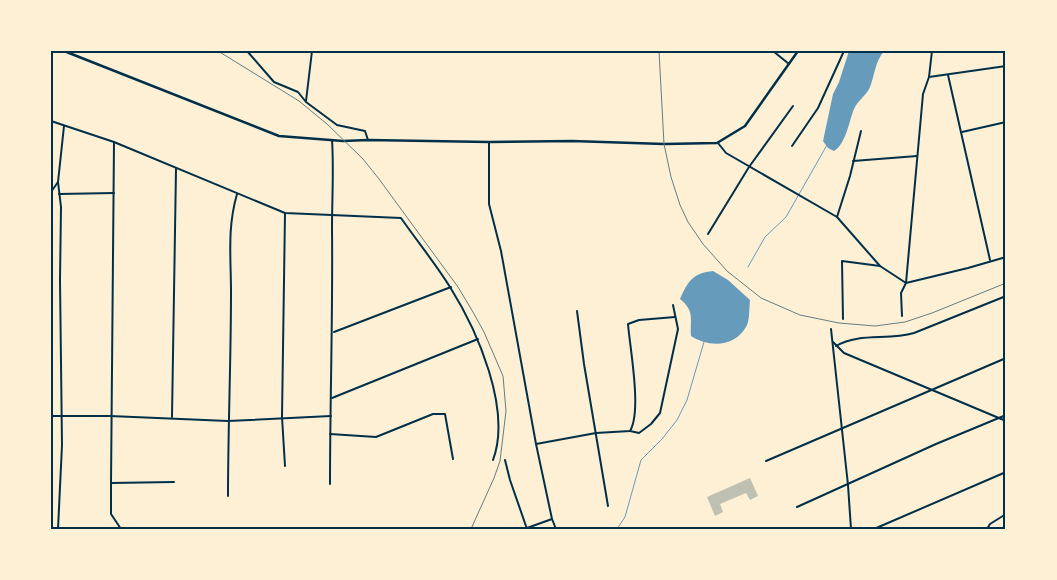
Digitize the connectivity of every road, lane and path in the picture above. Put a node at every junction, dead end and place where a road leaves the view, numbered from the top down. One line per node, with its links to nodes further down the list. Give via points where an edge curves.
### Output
1 (64, 51): 19 (main road, via 279,136)
2 (246, 51): 12 (street, via 274,82 298,92)
3 (312, 51): 12 (street)
4 (773, 51): 8 (street)
5 (798, 51): 8 (main road)
6 (844, 51): 24 (street, via 818,108)
7 (932, 51): 11 (street)
8 (789, 64): 23 (main road, via 745,126)
9 (1006, 66): 10 (street)
10 (948, 75): 11 (street); 18 (street)
11 (929, 77): 25 (street, via 923,94)
12 (306, 102): 20 (street, via 337,125 365,131)
13 (793, 106): 27 (street)
14 (51, 121): 16 (street)
15 (1006, 122): 18 (street)
16 (64, 126): 21 (street); 29 (street)
17 (861, 132): 26 (street)
18 (962, 132): 39 (street)
19 (332, 140): 20 (main road); 35 (street)
20 (368, 140): 22 (main road)
21 (114, 142): 28 (street); 32 (street)
22 (489, 142): 23 (main road); 71 (street, via 489,204 502,251)
23 (717, 143): 27 (street, via 726,153)
24 (792, 146)
25 (917, 156): 26 (street); 41 (street)
26 (853, 161): 36 (street)
27 (749, 167): 36 (street); 37 (street)
28 (176, 170): 33 (street); 63 (street)
29 (58, 182): 30 (street); 31 (street)
30 (51, 192)
31 (60, 194): 32 (street); 57 (street)
32 (114, 194): 60 (street)
33 (237, 194): 34 (street); 65 (street, via 229,231)
34 (285, 214): 35 (street); 62 (street)
35 (332, 216): 42 (street, via 401,218); 50 (street)
36 (837, 217): 40 (street)
37 (708, 234)
38 (1006, 257): 39 (street)
39 (990, 261): 41 (street)
40 (880, 266): 41 (street); 48 (street, via 842,260)
41 (906, 283): 46 (street, via 901,293)
42 (451, 287): 50 (street); 51 (street)
43 (1006, 296): 53 (street, via 908,335 857,338)
44 (673, 306): 47 (street)
45 (577, 311): 70 (street)
46 (902, 316)
47 (675, 317): 68 (street, via 678,329 660,413 639,432); 68 (street, via 628,324 636,405)
48 (843, 319)
49 (830, 329): 52 (street)
50 (333, 332): 56 (street)
51 (478, 339): 56 (street); 73 (street, via 491,378 498,414 498,439)
52 (831, 340): 53 (street); 67 (street)
53 (836, 346): 55 (street, via 844,353)
54 (1006, 358): 55 (street)
55 (932, 389): 64 (street); 67 (street)
56 (332, 398): 61 (street)
57 (61, 415): 59 (street); 60 (street); 88 (street)
58 (1006, 415): 64 (street)
59 (51, 416)
60 (110, 416): 63 (street); 79 (street)
61 (331, 416): 62 (street); 69 (street)
62 (282, 417): 65 (street); 76 (street)
63 (172, 418): 65 (street)
64 (998, 418): 66 (street); 81 (street)
65 (228, 421): 82 (street)
66 (1006, 421)
67 (841, 428): 75 (street); 81 (street)
68 (630, 431): 70 (street)
69 (330, 434): 72 (street, via 376,437 433,414 445,414); 80 (street)
70 (596, 434): 71 (street); 83 (street)
71 (536, 444): 86 (street)
72 (453, 458)
73 (493, 460)
74 (505, 460): 87 (street)
75 (766, 461)
76 (285, 466)
77 (1006, 472): 92 (street)
78 (174, 482): 79 (street)
79 (111, 483): 89 (street, via 111,514)
80 (330, 484)
81 (848, 485): 84 (street); 91 (street)
82 (228, 496)
83 (608, 506)
84 (797, 507)
85 (1006, 514): 93 (street)
86 (552, 519): 87 (street); 90 (street)
87 (527, 528)
88 (58, 529)
89 (121, 529)
90 (556, 529)
91 (851, 529)
92 (874, 529)
93 (987, 529)

